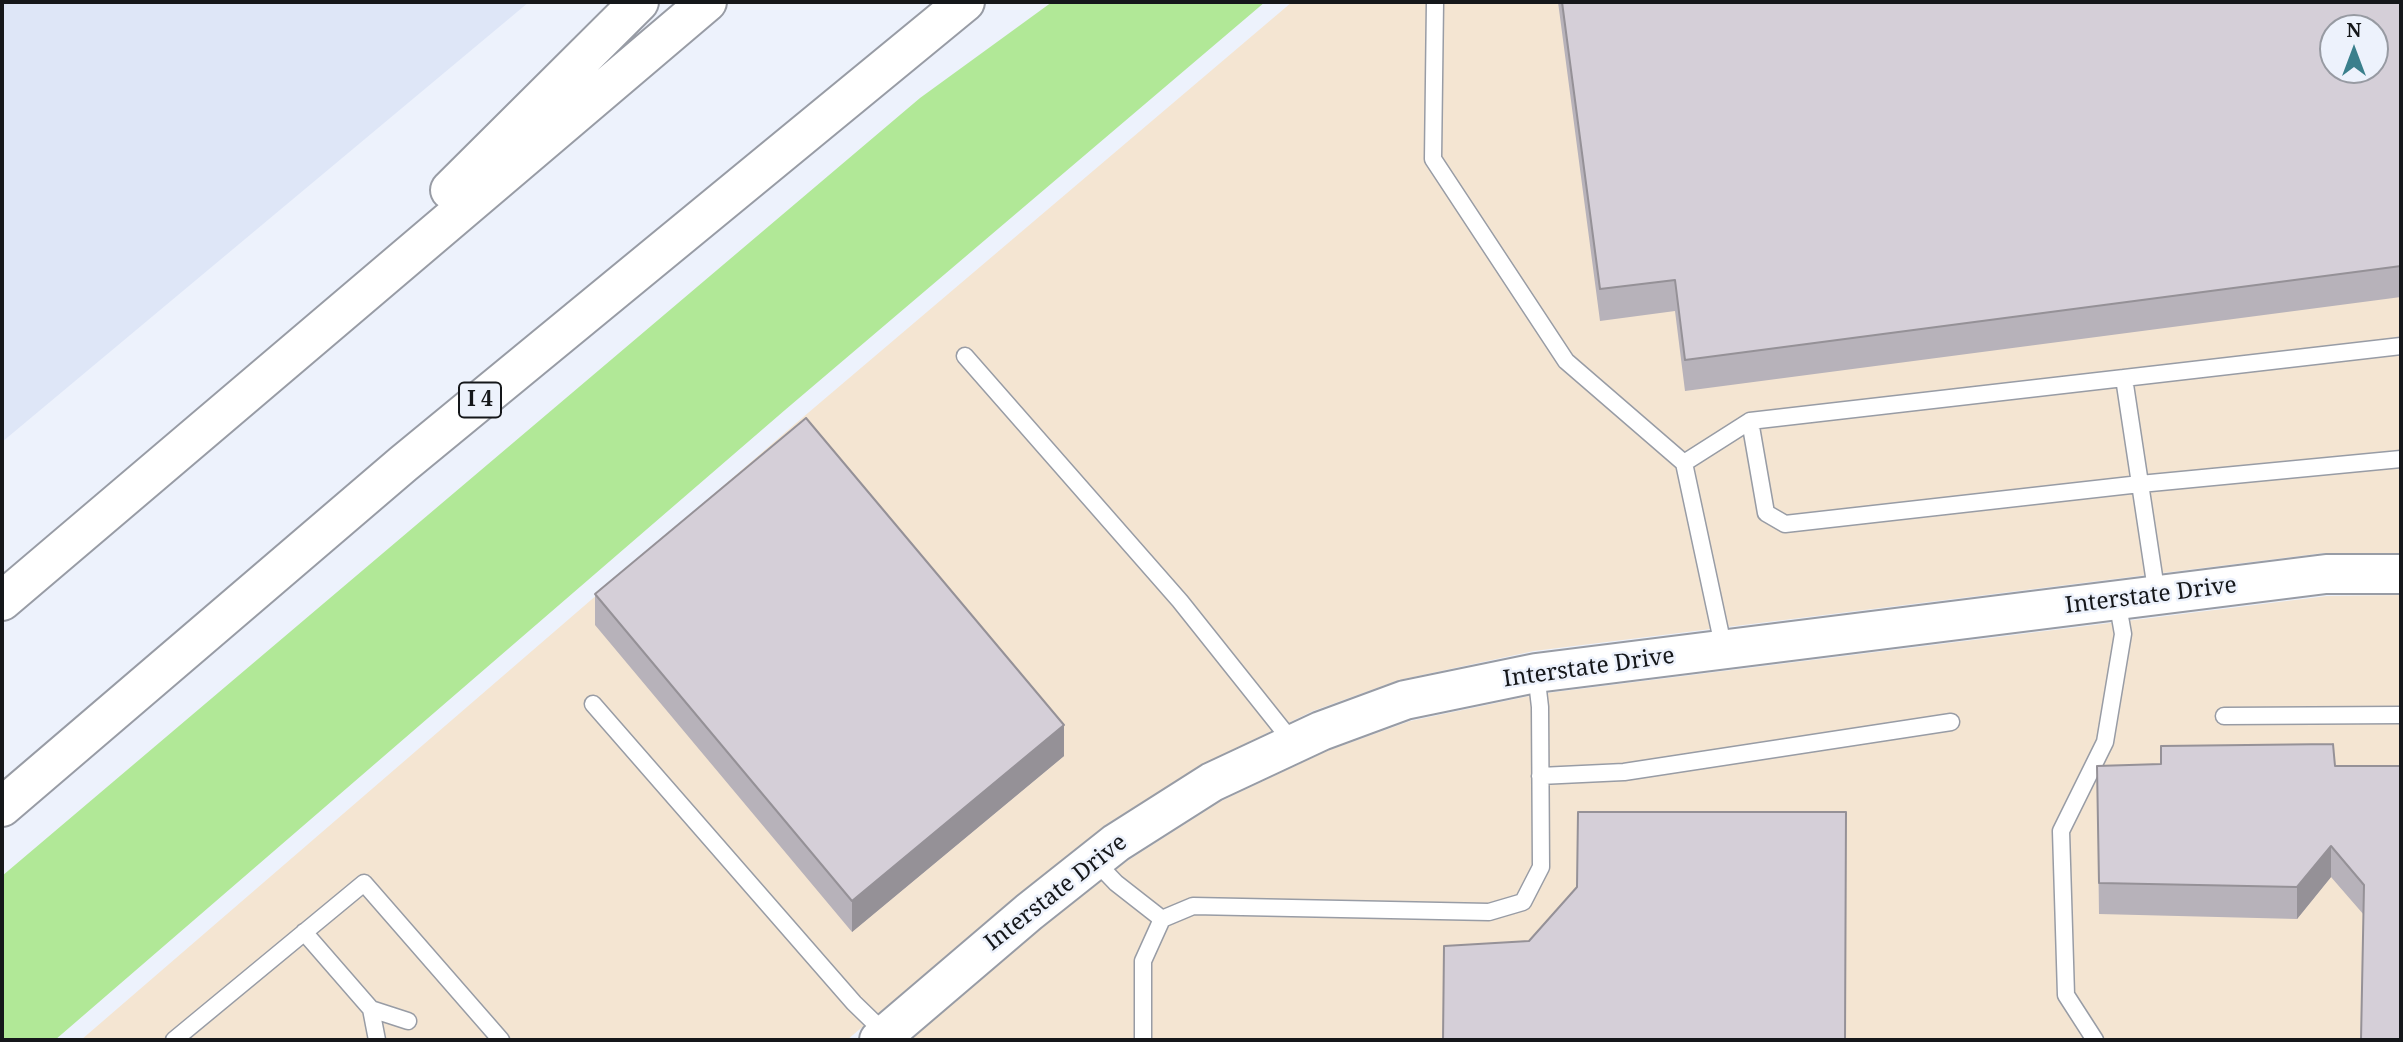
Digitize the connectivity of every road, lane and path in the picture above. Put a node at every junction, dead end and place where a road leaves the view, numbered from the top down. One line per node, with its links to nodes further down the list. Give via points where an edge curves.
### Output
1 (639, 2): 8 (main road)
2 (707, 2): 8 (main road)
3 (965, 2): 25 (main road, I 4, via 403,464)
4 (1435, 2): 11 (lane, via 1433,159 1566,360)
5 (2401, 346): 7 (lane)
6 (965, 356): 23 (lane, via 1180,601)
7 (2124, 377): 9 (lane); 12 (lane)
8 (239, 399): 16 (main road)
9 (1750, 421): 11 (lane); 12 (lane, via 1766,513 1785,524)
10 (2401, 459): 12 (lane)
11 (1684, 463): 17 (lane)
12 (2140, 484): 14 (lane)
13 (2401, 574): 14 (main road, Interstate Drive, via 2326,574)
14 (2157, 596): 15 (main road, Interstate Drive)
15 (2117, 600): 17 (main road, Interstate Drive); 36 (lane, via 2123,634 2105,742 2062,831 2066,995)
16 (2, 601)
17 (1724, 650): 18 (main road, Interstate Drive)
18 (1536, 673): 23 (main road, Interstate Drive, via 1405,700); 24 (lane)
19 (593, 704): 31 (lane)
20 (2401, 715): 21 (lane)
21 (2224, 716)
22 (1951, 722): 24 (lane, via 1623,772)
23 (1294, 744): 26 (main road, Interstate Drive, via 1213,782)
24 (1540, 776): 27 (lane, via 1541,867 1522,902 1489,912 1193,906)
25 (2, 807)
26 (1094, 860): 27 (lane); 31 (main road, Interstate Drive)
27 (1162, 919): 35 (lane, via 1143,961)
28 (304, 932): 29 (lane); 32 (lane); 34 (lane, via 363,883)
29 (371, 1009): 30 (lane); 33 (lane)
30 (408, 1021)
31 (882, 1037)
32 (174, 1040)
33 (377, 1040)
34 (501, 1040)
35 (1143, 1040)
36 (2095, 1040)

